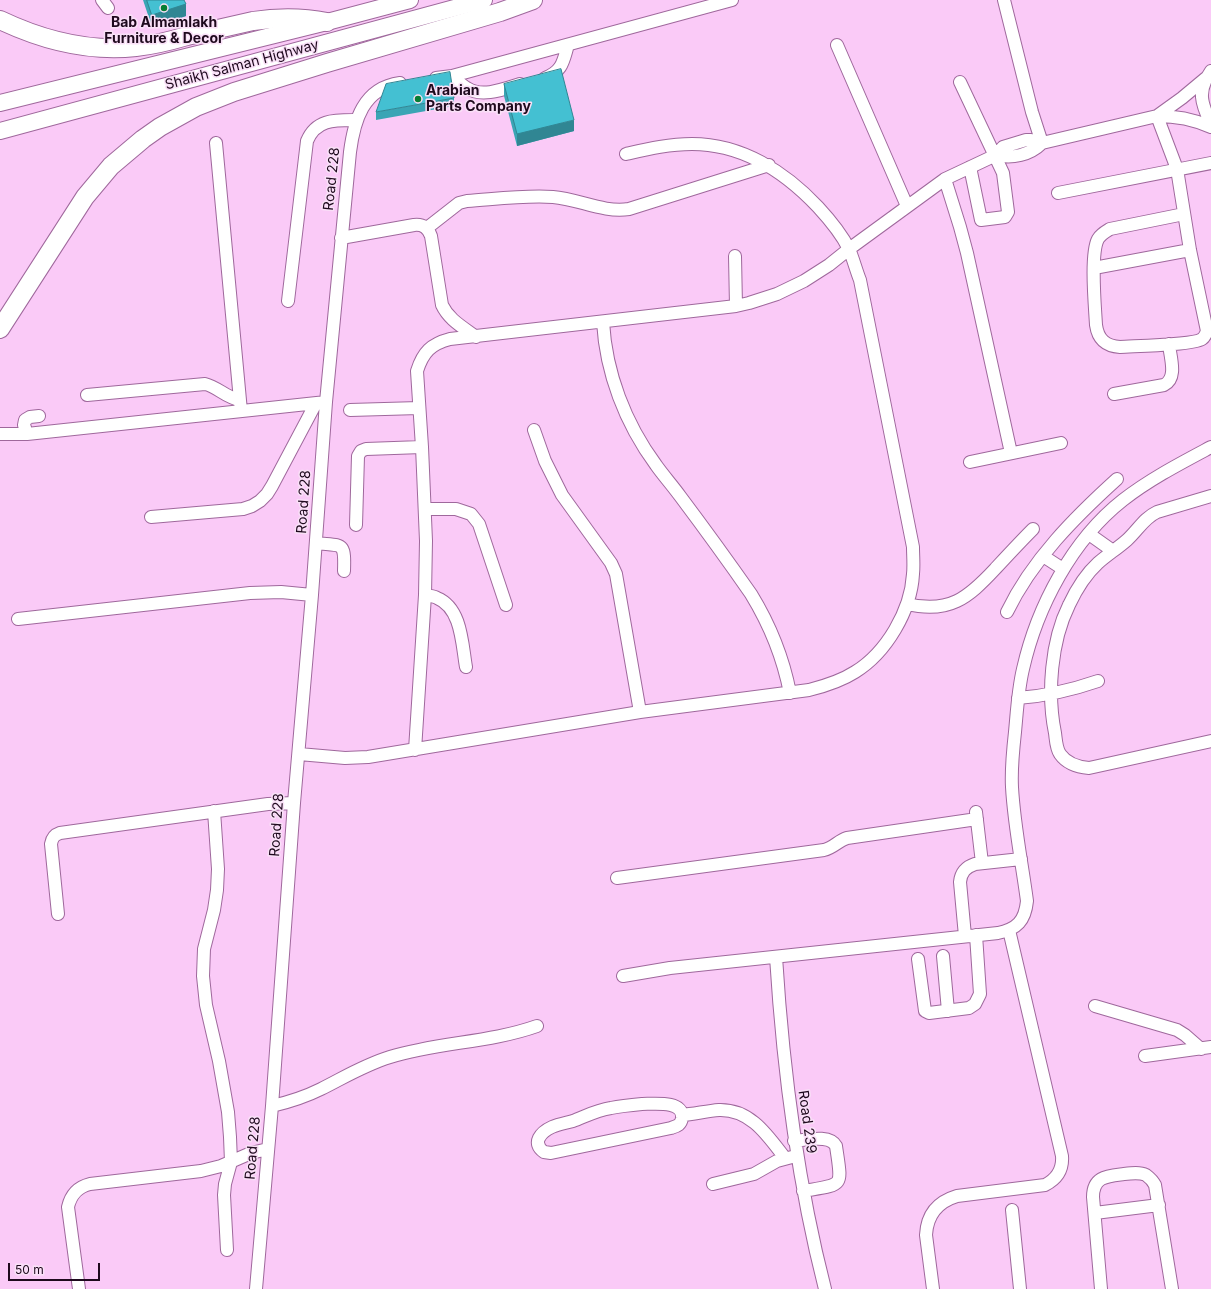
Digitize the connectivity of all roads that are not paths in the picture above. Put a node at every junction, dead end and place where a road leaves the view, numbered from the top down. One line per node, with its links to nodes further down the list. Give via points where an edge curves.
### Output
1 (410, 0): 7 (main road, Shaikh Salman Highway)
2 (484, 0): 17 (main road, Shaikh Salman Highway)
3 (533, 0): 39 (highway, via 234,92 196,107 160,127 112,166 85,197)
4 (732, 0): 9 (street, Road 228)
5 (1004, 0): 18 (street)
6 (0, 20): 7 (highway, via 52,39 83,46 110,48 151,45 267,18)
7 (327, 22): 13 (main road, Shaikh Salman Highway)
8 (837, 44): 28 (street)
9 (568, 45): 11 (street, Road 228); 11 (street, via 562,65 546,78 482,92 468,89)
10 (1209, 74): 14 (street); 16 (street, via 1202,93 1202,103)
11 (452, 76): 15 (street, Road 228, via 385,88 367,101)
12 (960, 82): 21 (street)
13 (0, 103)
14 (1157, 116): 16 (street, via 1176,116); 18 (street); 25 (street)
15 (356, 120): 31 (street, Road 228); 36 (street, via 335,120 321,124 309,135)
16 (1211, 125)
17 (0, 130)
18 (1042, 142): 21 (street, via 1023,154 1006,158)
19 (216, 143): 45 (street)
20 (626, 154): 23 (street, via 666,145 719,146)
21 (996, 155): 24 (street); 24 (street, via 1003,173 1008,212 1005,217 981,220)
22 (1211, 163): 25 (street)
23 (769, 165): 30 (street, via 629,209 601,208 555,197 467,200 459,203); 32 (street, via 810,198 831,221)
24 (970, 167): 26 (street)
25 (1177, 169): 27 (street); 29 (street)
26 (944, 179): 28 (street); 55 (street, via 967,253)
27 (1058, 193)
28 (908, 206): 32 (street)
29 (1184, 214): 33 (street); 35 (street, via 1104,232 1096,243)
30 (427, 228): 31 (street, via 419,224); 40 (street, via 431,236 445,312)
31 (341, 238): 44 (street, Road 228)
32 (848, 249): 37 (street, via 804,281 777,294); 71 (street, via 860,280 913,547 913,576)
33 (1190, 250): 35 (street); 41 (street, via 1207,331 1201,340)
34 (735, 256): 37 (street)
35 (1094, 268): 41 (street, via 1096,325 1100,339 1112,347)
36 (288, 301)
37 (736, 306): 38 (street)
38 (603, 322): 40 (street); 77 (street, via 610,372 634,430 655,464 760,609 778,647)
39 (0, 329)
40 (476, 337): 46 (street, via 441,341 425,353 417,371)
41 (1169, 344): 42 (street, via 1172,377 1168,383)
42 (1114, 394)
43 (87, 395): 45 (street, via 205,384 216,388)
44 (321, 402): 45 (street); 60 (street, via 272,486 260,501 252,506 233,510); 64 (street, Road 228)
45 (240, 406): 51 (street)
46 (419, 408): 47 (street); 53 (street)
47 (350, 410)
48 (39, 416): 51 (street, via 25,420)
49 (534, 430): 80 (street, via 545,461 562,495 611,563 616,574)
50 (0, 434): 51 (street)
51 (27, 434)
52 (1062, 443): 55 (street)
53 (422, 447): 59 (street); 61 (street, via 361,451 358,456)
54 (1211, 447): 63 (street, via 1166,471 1128,496)
55 (1011, 453): 56 (street)
56 (970, 462)
57 (1117, 479): 66 (street, via 1076,518)
58 (1211, 496): 65 (street, via 1151,515)
59 (425, 509): 70 (street); 72 (street, via 456,509 471,514 479,524)
60 (151, 517)
61 (356, 525)
62 (1033, 529): 71 (street, via 979,586 962,599 951,604 929,607)
63 (1089, 534): 65 (street); 67 (street)
64 (316, 543): 68 (street, via 338,545 344,549); 69 (street, Road 228)
65 (1113, 551): 78 (street, via 1087,576 1069,606 1058,637)
66 (1043, 556): 67 (street); 73 (street, via 1025,580)
67 (1063, 569): 79 (street, via 1035,628)
68 (344, 571)
69 (312, 595): 74 (street, via 281,592 250,594); 83 (street, Road 228)
70 (425, 595): 75 (street, via 438,598 449,605 456,616); 82 (street)
71 (907, 604): 77 (street, via 887,642 856,672 830,684)
72 (506, 605)
73 (1007, 612)
74 (18, 619)
75 (466, 667)
76 (1098, 681): 78 (street)
77 (790, 693): 80 (street)
78 (1052, 694): 79 (street); 81 (street, via 1058,750 1074,766 1089,768)
79 (1018, 698): 86 (street, via 1012,786)
80 (640, 712): 82 (street)
81 (1211, 741)
82 (415, 750): 83 (street, via 361,757)
83 (299, 754): 84 (street, Road 228)
84 (294, 803): 85 (street, via 273,803); 101 (street, Road 228)
85 (214, 812): 89 (street, via 55,835 50,844); 106 (street, via 217,890 204,949 203,976 206,1005 228,1112)
86 (1021, 859): 87 (street); 90 (street, via 1027,901 1026,913)
87 (982, 864): 88 (street, via 976,815 847,838 824,850); 91 (street, via 968,867 960,877)
88 (617, 878)
89 (58, 914)
90 (1010, 930): 91 (street); 116 (street, via 1062,1162 1058,1175 1050,1183 956,1196 940,1203 929,1217 926,1235)
91 (971, 936): 93 (street); 97 (street, via 979,998 972,1007)
92 (943, 956): 97 (street)
93 (776, 957): 95 (street, via 670,968); 103 (street, Road 239, via 780,1026)
94 (918, 959): 97 (street, via 924,1008 929,1013)
95 (623, 976)
96 (1094, 1006): 99 (street, via 1177,1030)
97 (948, 1011)
98 (537, 1026): 101 (street, via 507,1035 391,1056 355,1070 322,1089)
99 (1206, 1048): 100 (street)
100 (1144, 1056)
101 (272, 1106): 104 (street, Road 228)
102 (682, 1115): 102 (street, via 680,1109 668,1105 642,1104 610,1108 552,1127 540,1135 537,1143 540,1150 551,1153 677,1126); 105 (street, via 719,1110 739,1113 760,1127)
103 (794, 1141): 105 (street, Road 239); 108 (street, via 829,1139 835,1142 836,1146 840,1177 838,1183)
104 (268, 1149): 106 (street); 114 (street, Road 228)
105 (791, 1158): 107 (street, via 770,1164 754,1174); 108 (street, Road 239)
106 (231, 1162): 112 (street, via 224,1195); 113 (street, via 201,1171 90,1184 78,1189 68,1207)
107 (713, 1184)
108 (803, 1191): 115 (street, Road 239)
109 (1159, 1205): 111 (street); 111 (street, via 1155,1185 1147,1176 1136,1173 1109,1176 1100,1180 1094,1187); 119 (street)
110 (1012, 1210): 117 (street)
111 (1095, 1213): 118 (street)
112 (227, 1250)
113 (79, 1289)
114 (256, 1289)
115 (825, 1289)
116 (933, 1289)
117 (1020, 1289)
118 (1101, 1289)
119 (1172, 1289)

